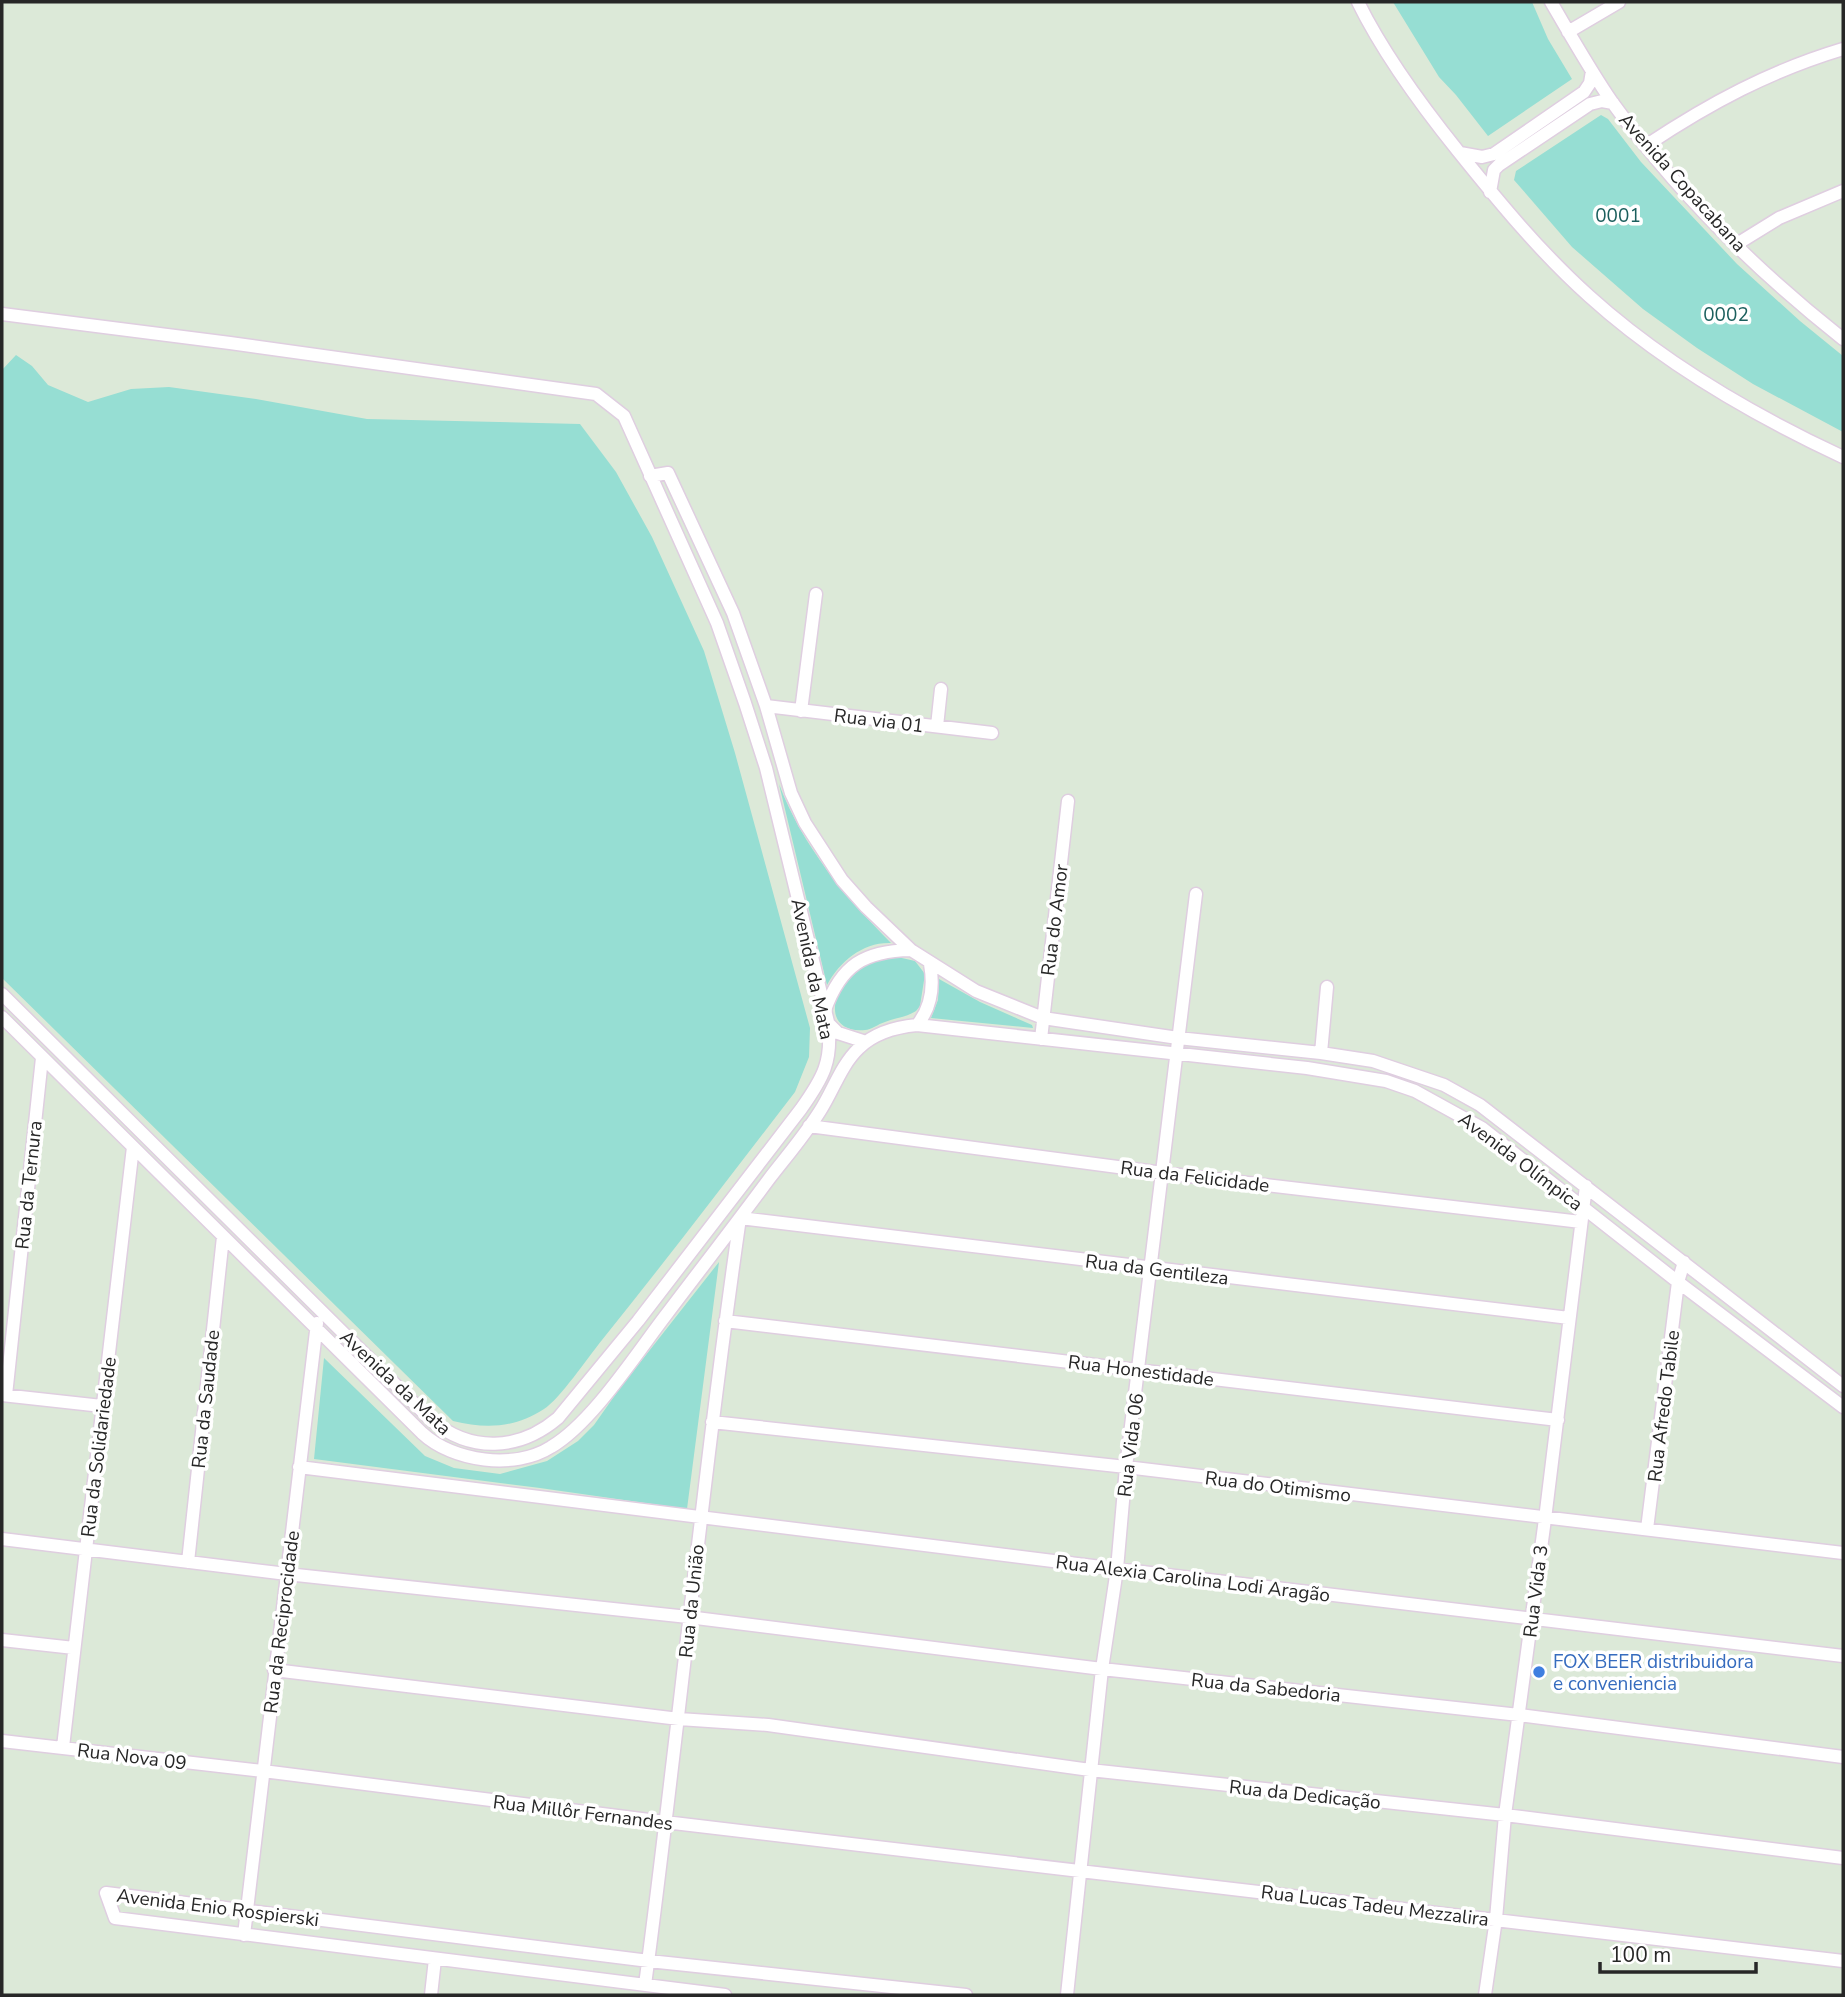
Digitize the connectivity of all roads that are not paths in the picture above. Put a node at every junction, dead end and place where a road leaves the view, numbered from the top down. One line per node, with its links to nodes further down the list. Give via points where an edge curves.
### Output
1 (1358, 2): 9 (street, via 1418,100)
2 (1551, 2): 4 (street, Avenida Copacabana)
3 (1619, 2): 4 (street)
4 (1568, 32): 6 (street, Avenida Copacabana)
5 (1843, 49): 8 (street, via 1739,90)
6 (1591, 71): 7 (street, Avenida Copacabana); 9 (street, via 1584,92 1494,154 1482,158)
7 (1613, 103): 8 (street, Avenida Copacabana); 11 (street, via 1591,103 1499,165)
8 (1647, 145): 12 (street, Avenida Copacabana)
9 (1459, 153): 11 (street)
10 (1843, 191): 12 (street, via 1779,218)
11 (1490, 192): 15 (street, via 1590,297 1671,360 1756,413)
12 (1737, 244): 14 (street, Avenida Copacabana)
13 (2, 314): 16 (street, Avenida da Mata, via 596,394 624,416)
14 (1843, 339)
15 (1843, 457)
16 (650, 476): 19 (street, via 668,473 733,613); 29 (street, Avenida da Mata, via 717,624 745,703 766,768)
17 (816, 594): 20 (street)
18 (941, 689): 21 (street)
19 (766, 706): 20 (street, Rua via 01); 25 (street, via 791,793 805,823 842,880)
20 (801, 711): 21 (street, Rua via 01)
21 (937, 726): 22 (street, Rua via 01)
22 (992, 733)
23 (1068, 801): 31 (street, Rua do Amor)
24 (1196, 894): 34 (street, Rua Vida 06)
25 (911, 950): 26 (street); 29 (street, via 876,953 854,964 838,981)
26 (930, 964): 31 (street, Avenida Olímpica, via 976,991); 32 (street, via 929,1007)
27 (1327, 987): 37 (street)
28 (2, 994): 51 (street, Avenida da Mata)
29 (826, 1016): 36 (street, via 838,1033); 51 (street, Avenida da Mata, via 828,1063 807,1100 602,1367 542,1431 505,1443 454,1437)
30 (2, 1017): 39 (street, Avenida da Mata)
31 (1043, 1018): 34 (street, Avenida Olímpica); 35 (street, Rua do Amor)
32 (917, 1025): 33 (street, Avenida da Mata); 36 (street, Avenida da Mata, via 884,1031)
33 (1015, 1036): 35 (street, Avenida Olímpica)
34 (1178, 1038): 37 (street, Avenida Olímpica); 38 (street, Rua Vida 06)
35 (1041, 1039): 38 (street, Avenida Olímpica)
36 (866, 1042): 40 (street, Avenida da Mata, via 850,1058)
37 (1321, 1053): 43 (street, Avenida Olímpica, via 1388,1065 1444,1085 1480,1105)
38 (1177, 1055): 42 (street, Rua Vida 06); 44 (street, Avenida Olímpica, via 1319,1070 1415,1091 1482,1128)
39 (42, 1058): 41 (street, Avenida da Mata); 57 (street, Rua da Ternura)
40 (809, 1126): 42 (street, Rua da Felicidade); 45 (street, Avenida da Mata)
41 (133, 1147): 47 (street, Avenida da Mata); 58 (street, Rua da Solidariedade)
42 (1163, 1173): 46 (street, Rua da Felicidade); 49 (street, Rua Vida 06)
43 (1586, 1186): 44 (street, Rua Vida 3); 48 (street, Avenida Olímpica)
44 (1583, 1207): 46 (street, Rua Vida 3); 50 (street, Avenida Olímpica)
45 (743, 1219): 49 (street, Rua da Gentileza); 53 (street, Rua da União); 54 (street, Avenida da Mata, via 589,1414 571,1434 535,1455 483,1459 432,1443)
46 (1581, 1222): 52 (street, Rua Vida 3)
47 (223, 1237): 54 (street, Avenida da Mata); 70 (street, Rua da Saudade)
48 (1684, 1262): 50 (street, Rua Afredo Tabile); 56 (street, Avenida Olímpica)
49 (1152, 1269): 52 (street, Rua da Gentileza); 55 (street, Rua Vida 06)
50 (1678, 1282): 59 (street, Avenida Olímpica); 66 (street, Rua Afredo Tabile)
51 (319, 1309): 54 (street, Rua da Reciprocidade)
52 (1569, 1318): 60 (street, Rua Vida 3)
53 (725, 1321): 55 (street, Rua Honestidade); 61 (street, Rua da União)
54 (316, 1330): 62 (street, Rua da Reciprocidade)
55 (1139, 1370): 60 (street, Rua Honestidade); 63 (street, Rua Vida 06)
56 (1843, 1385)
57 (4, 1395): 58 (street)
58 (103, 1406): 68 (street, Rua da Solidariedade)
59 (1843, 1407)
60 (1558, 1420): 65 (street, Rua Vida 3)
61 (712, 1422): 63 (street, Rua do Otimismo); 64 (street, Rua da União)
62 (299, 1467): 64 (street, Rua Alexia Carolina Lodi Aragão); 72 (street, Rua da Reciprocidade)
63 (1126, 1467): 65 (street, Rua do Otimismo); 71 (street, Rua Vida 06)
64 (701, 1518): 71 (street, Rua Alexia Carolina Lodi Aragão); 73 (street, Rua da União)
65 (1545, 1519): 66 (street, Rua do Otimismo); 74 (street, Rua Vida 3)
66 (1647, 1530): 69 (street, Rua do Otimismo)
67 (2, 1539): 68 (street)
68 (86, 1549): 70 (street, Rua da Sabedoria); 76 (street, Rua da Solidariedade)
69 (1843, 1553)
70 (188, 1562): 72 (street, Rua da Sabedoria)
71 (1117, 1569): 74 (street, Rua Alexia Carolina Lodi Aragão); 78 (street, Rua Vida 06)
72 (286, 1574): 73 (street, Rua da Sabedoria); 79 (street, Rua da Reciprocidade)
73 (688, 1617): 78 (street, Rua da Sabedoria); 81 (street, Rua da União)
74 (1532, 1618): 77 (street, Rua Alexia Carolina Lodi Aragão); 80 (street, Rua Vida 3)
75 (2, 1640): 76 (street)
76 (74, 1648): 83 (street, Rua da Solidariedade)
77 (1843, 1656)
78 (1102, 1668): 80 (street, Rua da Sabedoria); 85 (street, Rua Vida 06)
79 (274, 1670): 81 (street, Rua da Dedicação); 86 (street, Rua da Reciprocidade)
80 (1519, 1715): 84 (street, Rua da Sabedoria); 87 (street, Rua Vida 3)
81 (678, 1719): 85 (street, Rua da Dedicação, via 768,1725); 88 (street, Rua da União)
82 (2, 1741): 83 (street, Rua Nova 09)
83 (63, 1747): 86 (street, Rua Nova 09)
84 (1843, 1757)
85 (1090, 1770): 87 (street, Rua da Dedicação); 91 (street, Rua Vida 06)
86 (262, 1771): 88 (street, Rua Millôr Fernandes); 92 (street, Rua da Reciprocidade)
87 (1505, 1815): 90 (street, Rua da Dedicação); 93 (street, Rua Vida 3)
88 (665, 1822): 89 (street, Rua Millôr Fernandes); 96 (street, Rua da União)
89 (906, 1850): 91 (street, Rua Lucas Tadeu Mezzalira)
90 (1843, 1858)
91 (1081, 1870): 93 (street, Rua Lucas Tadeu Mezzalira); 103 (street, Rua Vida 06)
92 (247, 1910): 94 (street, Rua da Reciprocidade); 94 (street, Avenida Enio Rospierski, via 106,1893 115,1918); 96 (street, Avenida Enio Rospierski)
93 (1496, 1919): 97 (street, Rua Lucas Tadeu Mezzalira); 104 (street, Rua Vida 3)
94 (244, 1935): 95 (street, Avenida Enio Rospierski)
95 (435, 1959): 98 (street, Avenida Enio Rospierski); 100 (street)
96 (649, 1961): 98 (street, Rua da União); 99 (street, Avenida Enio Rospierski)
97 (1843, 1961)
98 (645, 1985): 101 (street, Avenida Enio Rospierski)
99 (845, 1989): 102 (street, Avenida Enio Rospierski)
100 (431, 1995)
101 (725, 1995)
102 (966, 1995)
103 (1067, 1995)
104 (1485, 1995)

